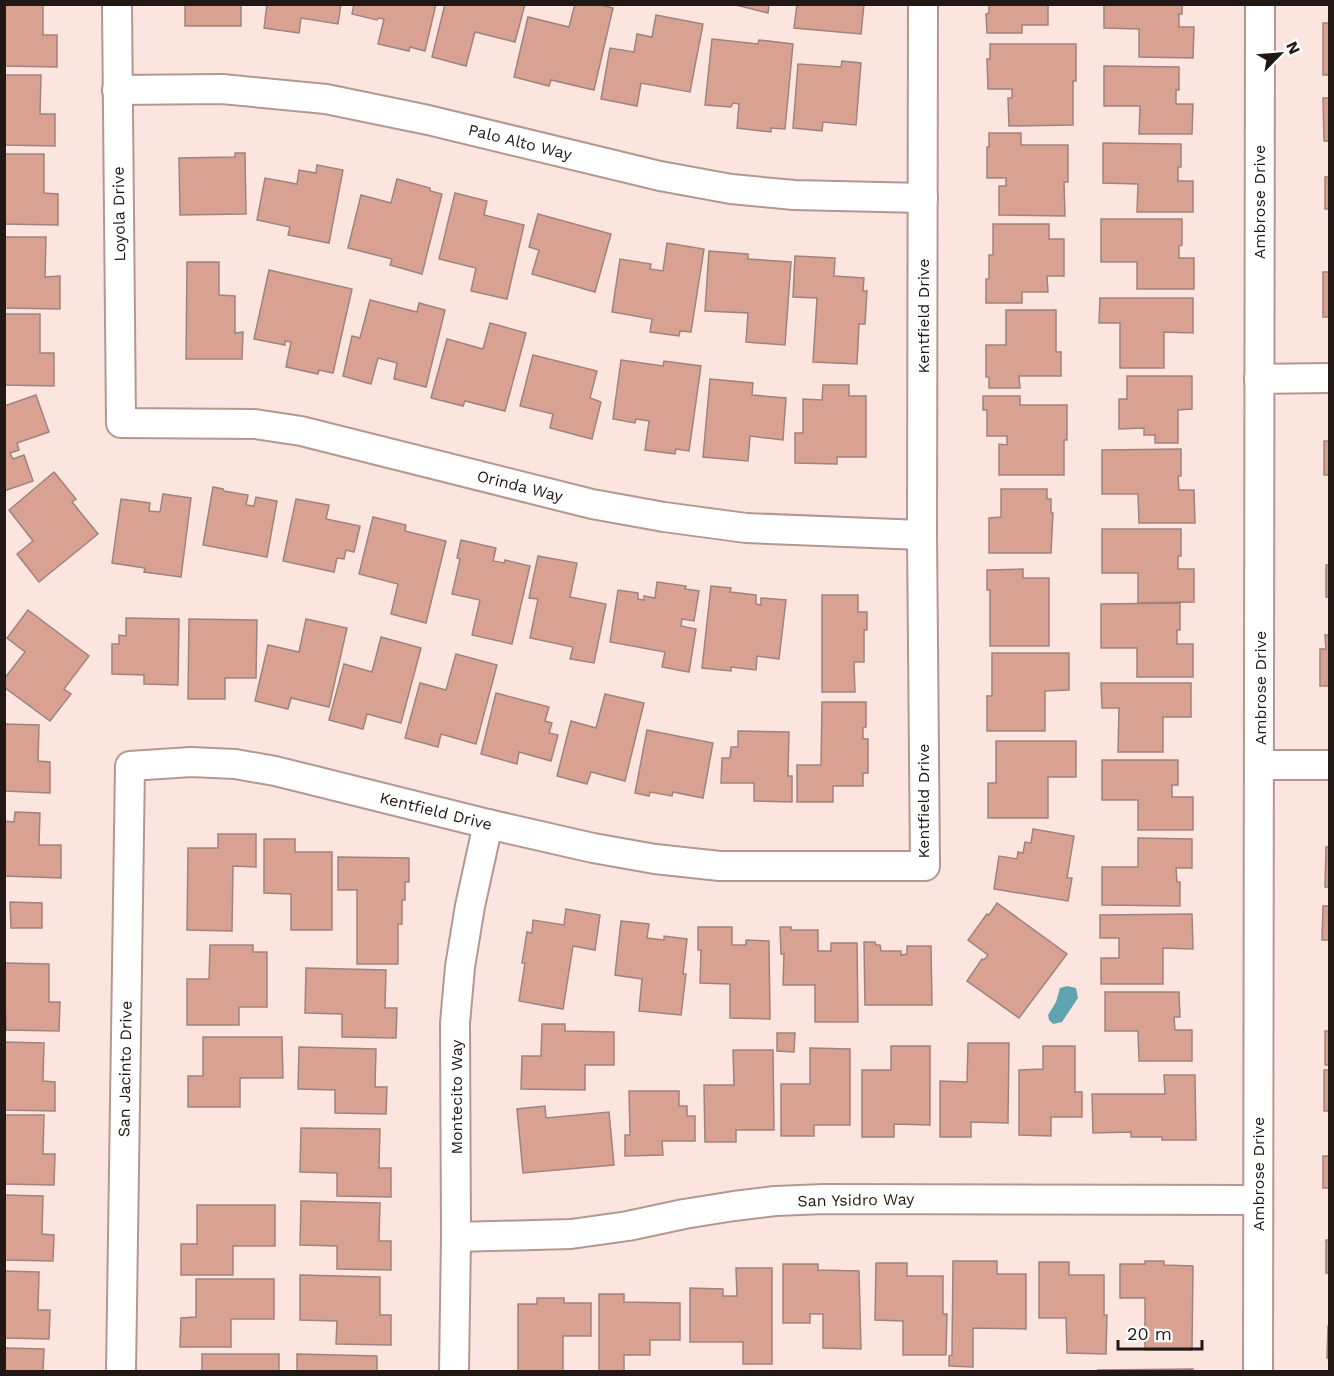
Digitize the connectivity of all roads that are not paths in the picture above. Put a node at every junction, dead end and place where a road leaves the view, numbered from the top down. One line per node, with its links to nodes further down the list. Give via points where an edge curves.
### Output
1 (117, 4): 4 (street, Loyola Drive)
2 (923, 4): 5 (street, Kentfield Drive)
3 (1260, 4): 7 (street, Ambrose Drive)
4 (117, 90): 5 (street, Palo Alto Way, via 222,89 326,99 731,189 794,195); 8 (street, Loyola Drive)
5 (923, 198): 9 (street, Kentfield Drive)
6 (1329, 378): 7 (street)
7 (1259, 380): 11 (street, Ambrose Drive)
8 (121, 423): 9 (street, Orinda Way, via 255,424 301,431 592,504 687,520 746,528)
9 (922, 534): 13 (street, Kentfield Drive, via 925,866 720,866 603,850)
10 (130, 765): 13 (street, Kentfield Drive, via 235,764 341,786); 16 (street, San Jacinto Drive)
11 (1260, 765): 12 (street); 14 (street, Ambrose Drive)
12 (1329, 765)
13 (488, 824): 15 (street, Montecito Way, via 470,906 455,1023)
14 (1258, 1200): 15 (street, San Ysidro Way, via 775,1201 570,1234); 18 (street, Ambrose Drive)
15 (456, 1237): 17 (street, Montecito Way)
16 (121, 1371)
17 (454, 1371)
18 (1258, 1371)

